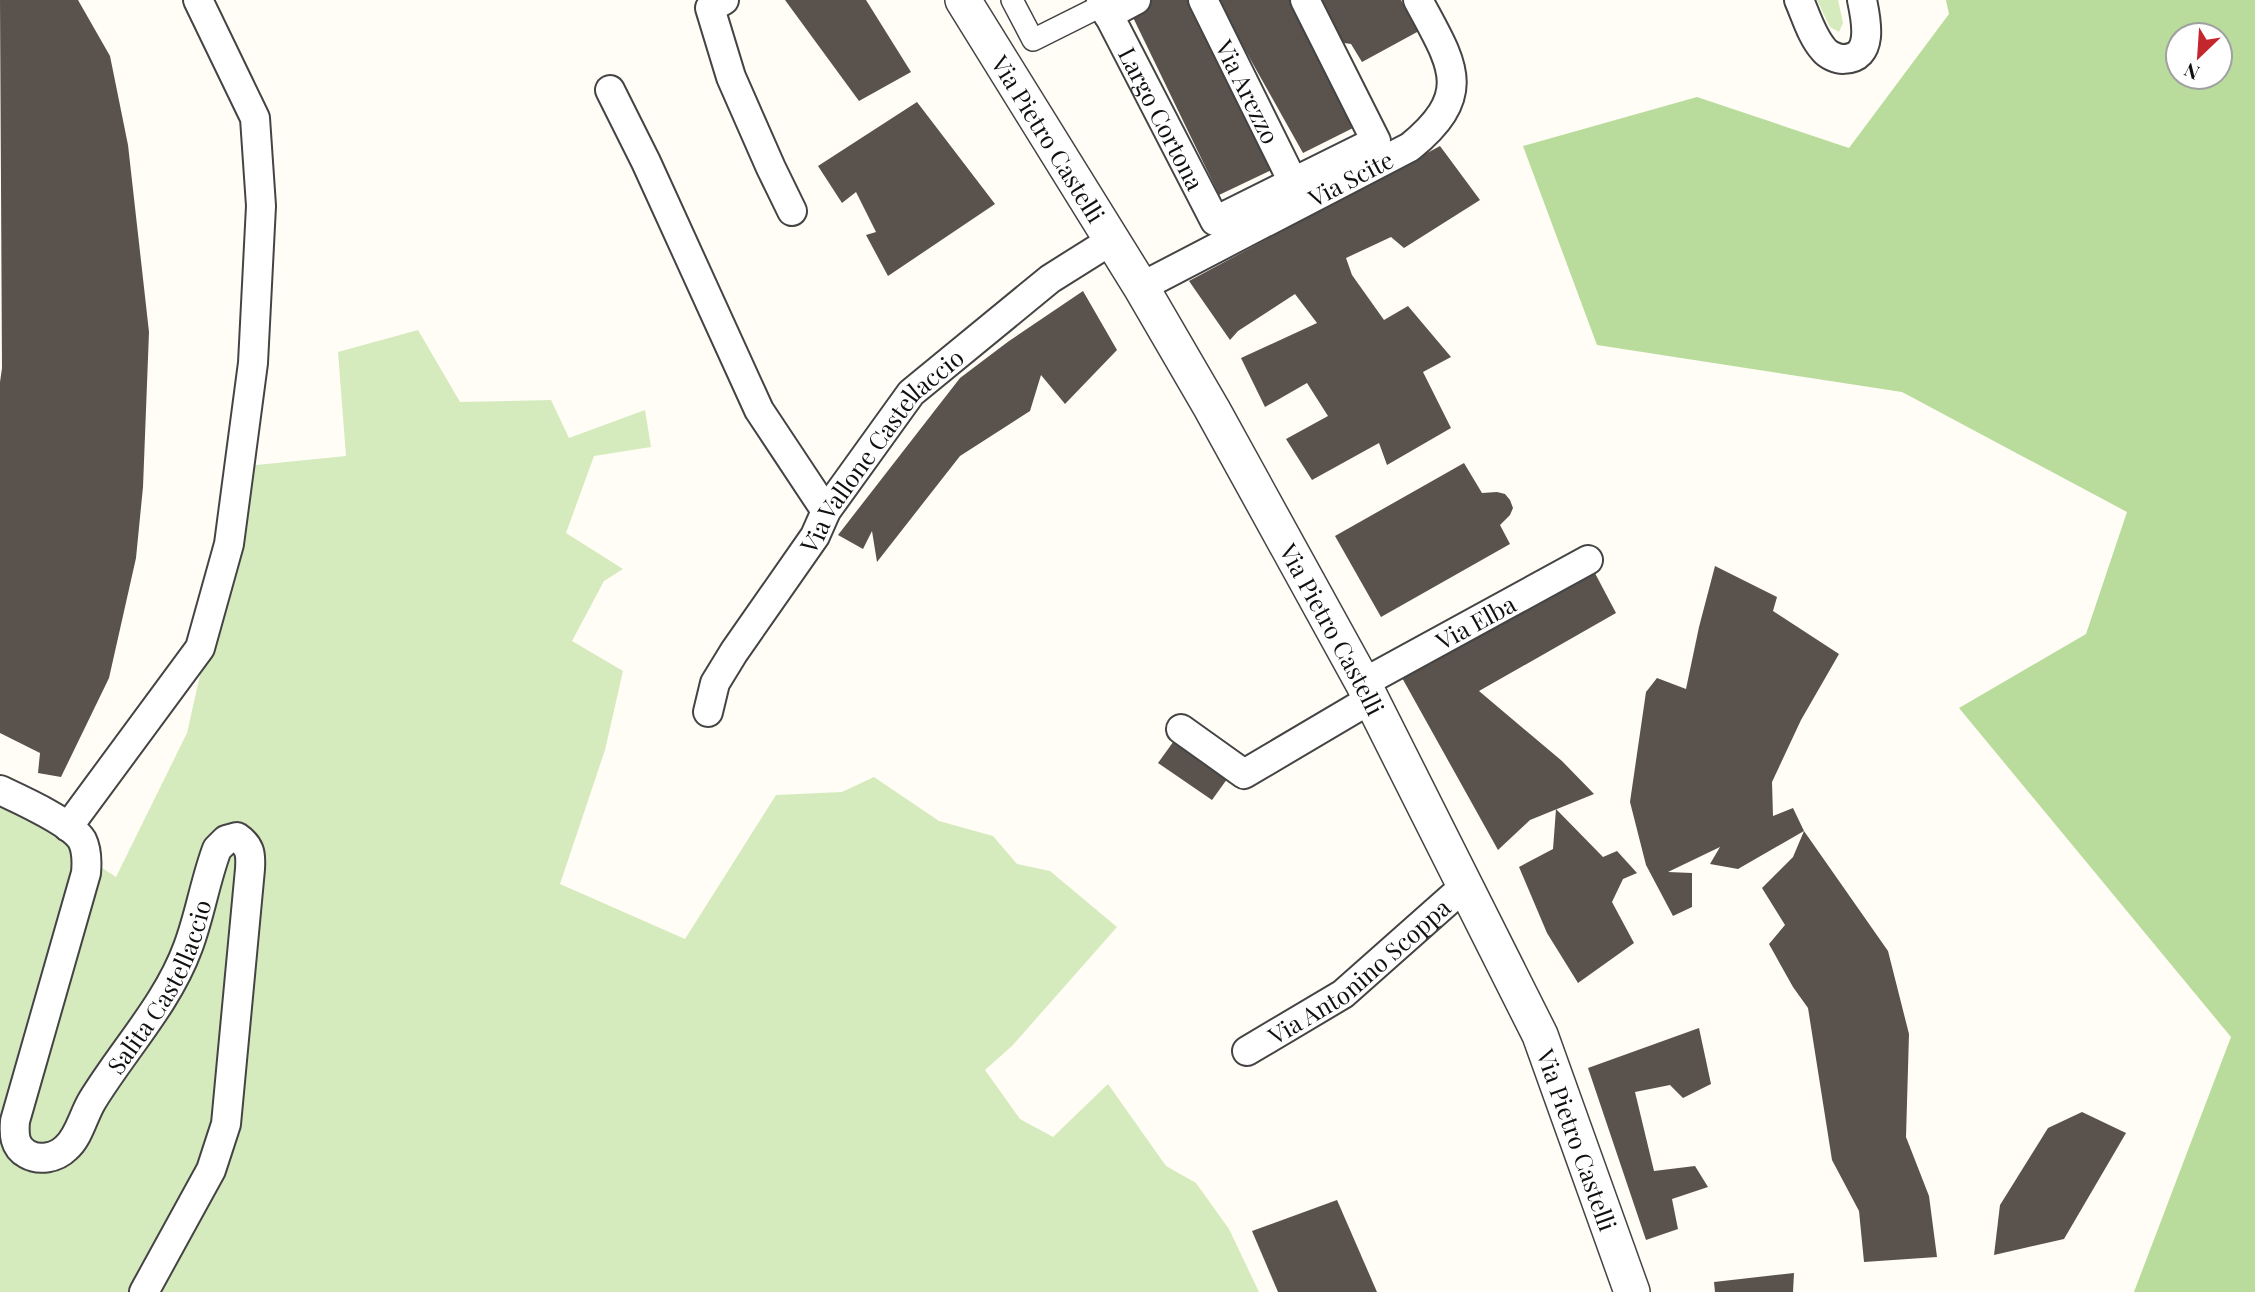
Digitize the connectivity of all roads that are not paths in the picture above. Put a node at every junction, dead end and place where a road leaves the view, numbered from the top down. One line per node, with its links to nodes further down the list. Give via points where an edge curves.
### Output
1 (198, 0): 23 (street, via 255,118 261,206 253,363 229,544 200,648)
2 (963, 0): 15 (street, Via Pietro Castelli)
3 (1012, 0): 11 (street, via 1033,40)
4 (1136, 0): 11 (street)
5 (1203, 0): 13 (street, Via Arezzo)
6 (1305, 0): 13 (street, via 1376,141)
7 (1418, 0): 16 (street, Via Scite, via 1453,73 1447,104 1427,133 1410,147)
8 (1800, 0): 9 (street, via 1825,52 1844,59 1860,52 1866,42)
9 (1862, 0)
10 (717, 4): 14 (street, via 732,76)
11 (1104, 7): 13 (street, Largo Cortona, via 1215,221)
12 (610, 90): 17 (street, via 759,410)
13 (1293, 182)
14 (792, 211)
15 (1112, 240): 16 (street, Via Pietro Castelli); 17 (street, Via Vallone Castellaccio, via 1049,279 911,393)
16 (1141, 287): 19 (street, Via Pietro Castelli)
17 (826, 510): 20 (street, Via Vallone Castellaccio, via 815,536 715,683)
18 (1588, 560): 19 (street, Via Elba)
19 (1367, 691): 21 (street, Via Elba, via 1244,774); 24 (street, Via Pietro Castelli)
20 (708, 712)
21 (1181, 729)
22 (0, 790): 23 (street, Salita Castellaccio)
23 (68, 827): 26 (street, Salita Castellaccio, via 85,848 86,873 15,1121 18,1147 40,1159 64,1151 72,1143 91,1102 176,973 217,849 237,837 248,845 251,857 226,1124 211,1170)
24 (1466, 885): 25 (street, Via Antonino Scoppa, via 1343,994); 27 (street, Via Pietro Castelli, via 1540,1035)
25 (1247, 1051)
26 (144, 1292)
27 (1632, 1292)

